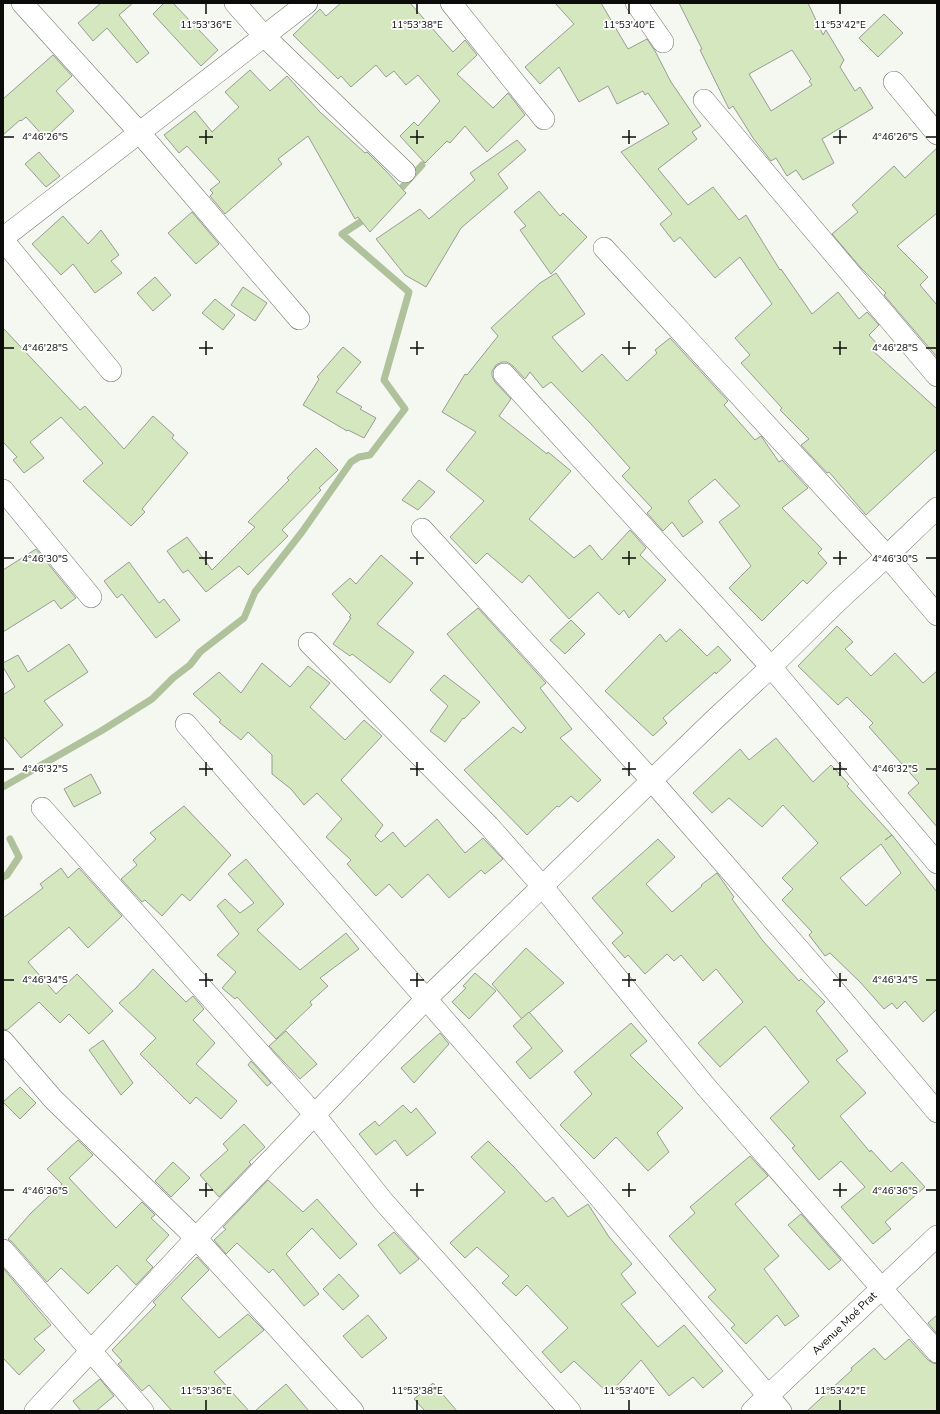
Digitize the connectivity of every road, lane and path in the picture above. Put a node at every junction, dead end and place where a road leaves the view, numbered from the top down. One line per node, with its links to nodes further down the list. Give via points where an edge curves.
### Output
1 (22, 3): 11 (street)
2 (235, 3): 6 (street)
3 (308, 3): 6 (street)
4 (451, 3): 10 (street)
5 (636, 3): 7 (street)
6 (264, 36): 11 (street); 13 (street)
7 (663, 42)
8 (894, 82): 12 (street)
9 (704, 100): 19 (street)
10 (544, 119)
11 (139, 132): 14 (street); 16 (street)
12 (937, 134)
13 (405, 172)
14 (3, 239): 17 (street)
15 (604, 248): 23 (street)
16 (299, 318)
17 (111, 371)
18 (504, 374): 27 (street)
19 (937, 376)
20 (3, 490): 24 (street)
21 (937, 508): 23 (street)
22 (422, 529): 29 (street)
23 (887, 556): 25 (street); 27 (street)
24 (91, 596)
25 (937, 615)
26 (310, 643): 32 (street, via 489,826)
27 (771, 667): 29 (street); 31 (street)
28 (186, 724): 33 (street)
29 (652, 781): 32 (street); 35 (street)
30 (42, 808): 36 (street)
31 (937, 863)
32 (542, 886): 33 (street); 40 (street, via 708,1088)
33 (426, 998): 36 (street); 43 (street)
34 (3, 1041): 38 (street, via 53,1099)
35 (937, 1112)
36 (314, 1114): 38 (street); 47 (street, via 383,1201)
37 (937, 1236): 40 (street, Avenue Moé Prat)
38 (196, 1238): 41 (street); 46 (street)
39 (3, 1250): 41 (street)
40 (881, 1288): 42 (street); 43 (street, Avenue Moé Prat)
41 (91, 1352): 44 (street); 45 (street)
42 (937, 1352)
43 (768, 1396): 48 (street, Avenue Moé Prat); 49 (street)
44 (35, 1411)
45 (144, 1411)
46 (353, 1411)
47 (570, 1411)
48 (752, 1411)
49 (781, 1411)

